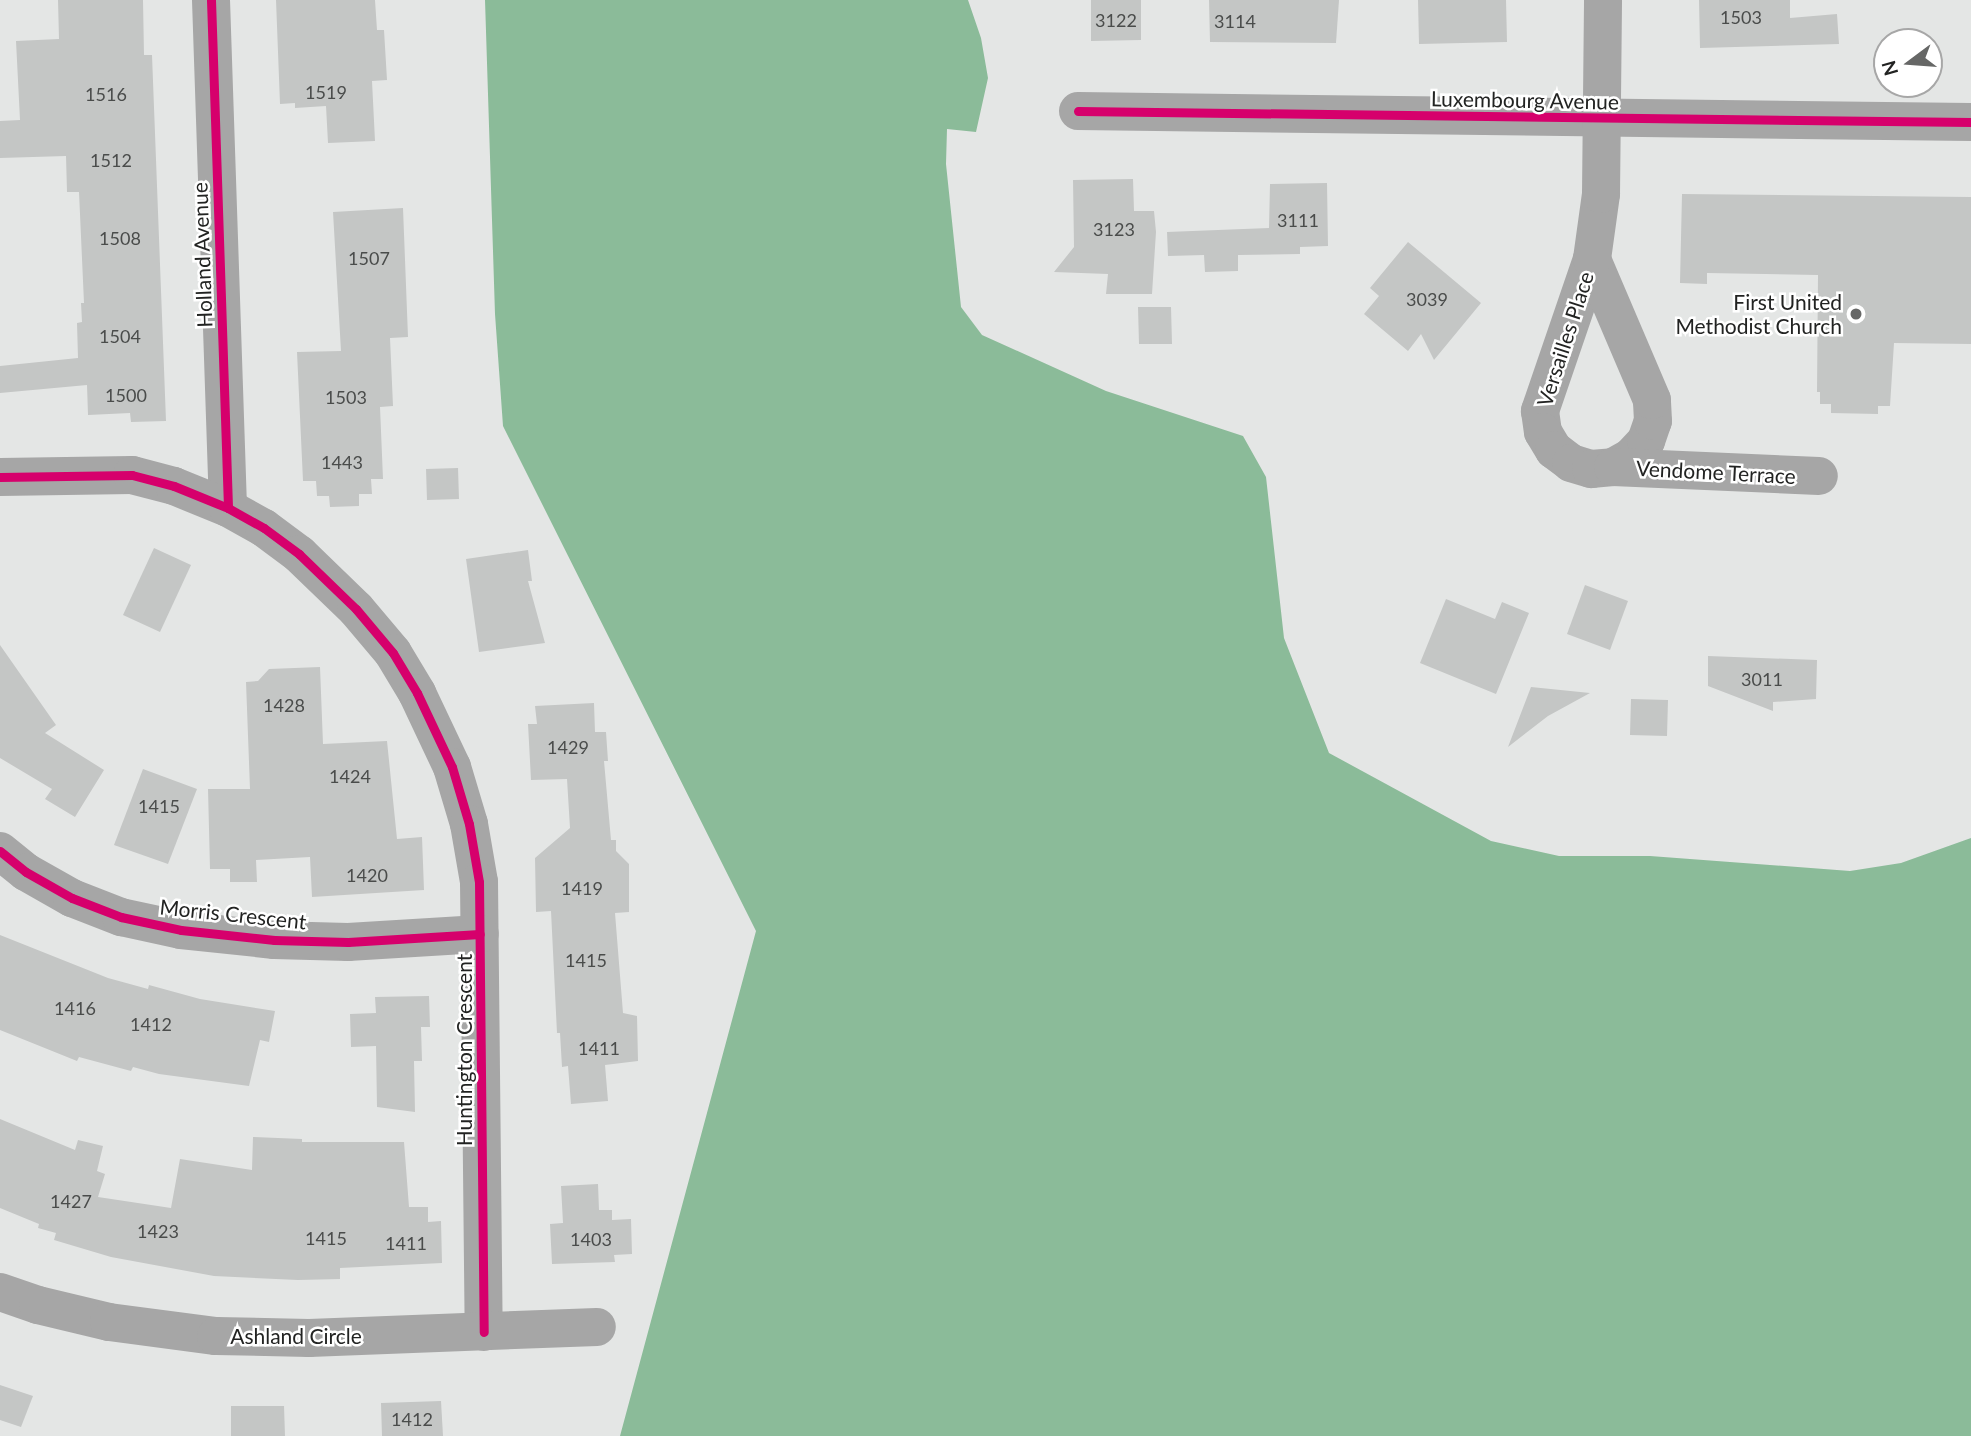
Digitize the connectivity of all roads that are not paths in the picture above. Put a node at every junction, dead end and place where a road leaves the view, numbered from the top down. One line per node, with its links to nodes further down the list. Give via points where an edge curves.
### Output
1 (211, 0): 10 (street, Holland Avenue)
2 (1603, 0): 4 (street, Versailles Place)
3 (1078, 111): 4 (street, Luxembourg Avenue)
4 (1602, 119): 5 (street, Luxembourg Avenue); 6 (street, Versailles Place, via 1601,194)
5 (1971, 122)
6 (1592, 259): 7 (street, Versailles Place, via 1653,400 1653,421 1646,441 1631,457); 7 (street, Versailles Place, via 1539,411 1543,432 1554,450 1571,463 1591,469)
7 (1612, 467): 8 (street, Vendome Terrace)
8 (1819, 476)
9 (0, 477): 10 (street, Huntington Crescent, via 132,475)
10 (228, 508): 12 (street, Huntington Crescent, via 299,554 356,609 393,653 417,692 452,767 469,824 479,883)
11 (0, 851): 12 (street, Morris Crescent, via 72,898 121,917 181,930 348,942)
12 (480, 934): 15 (street, Huntington Crescent)
13 (0, 1292): 15 (street, Ashland Circle, via 109,1322 216,1336)
14 (597, 1327): 15 (street, Ashland Circle)
15 (484, 1332)

